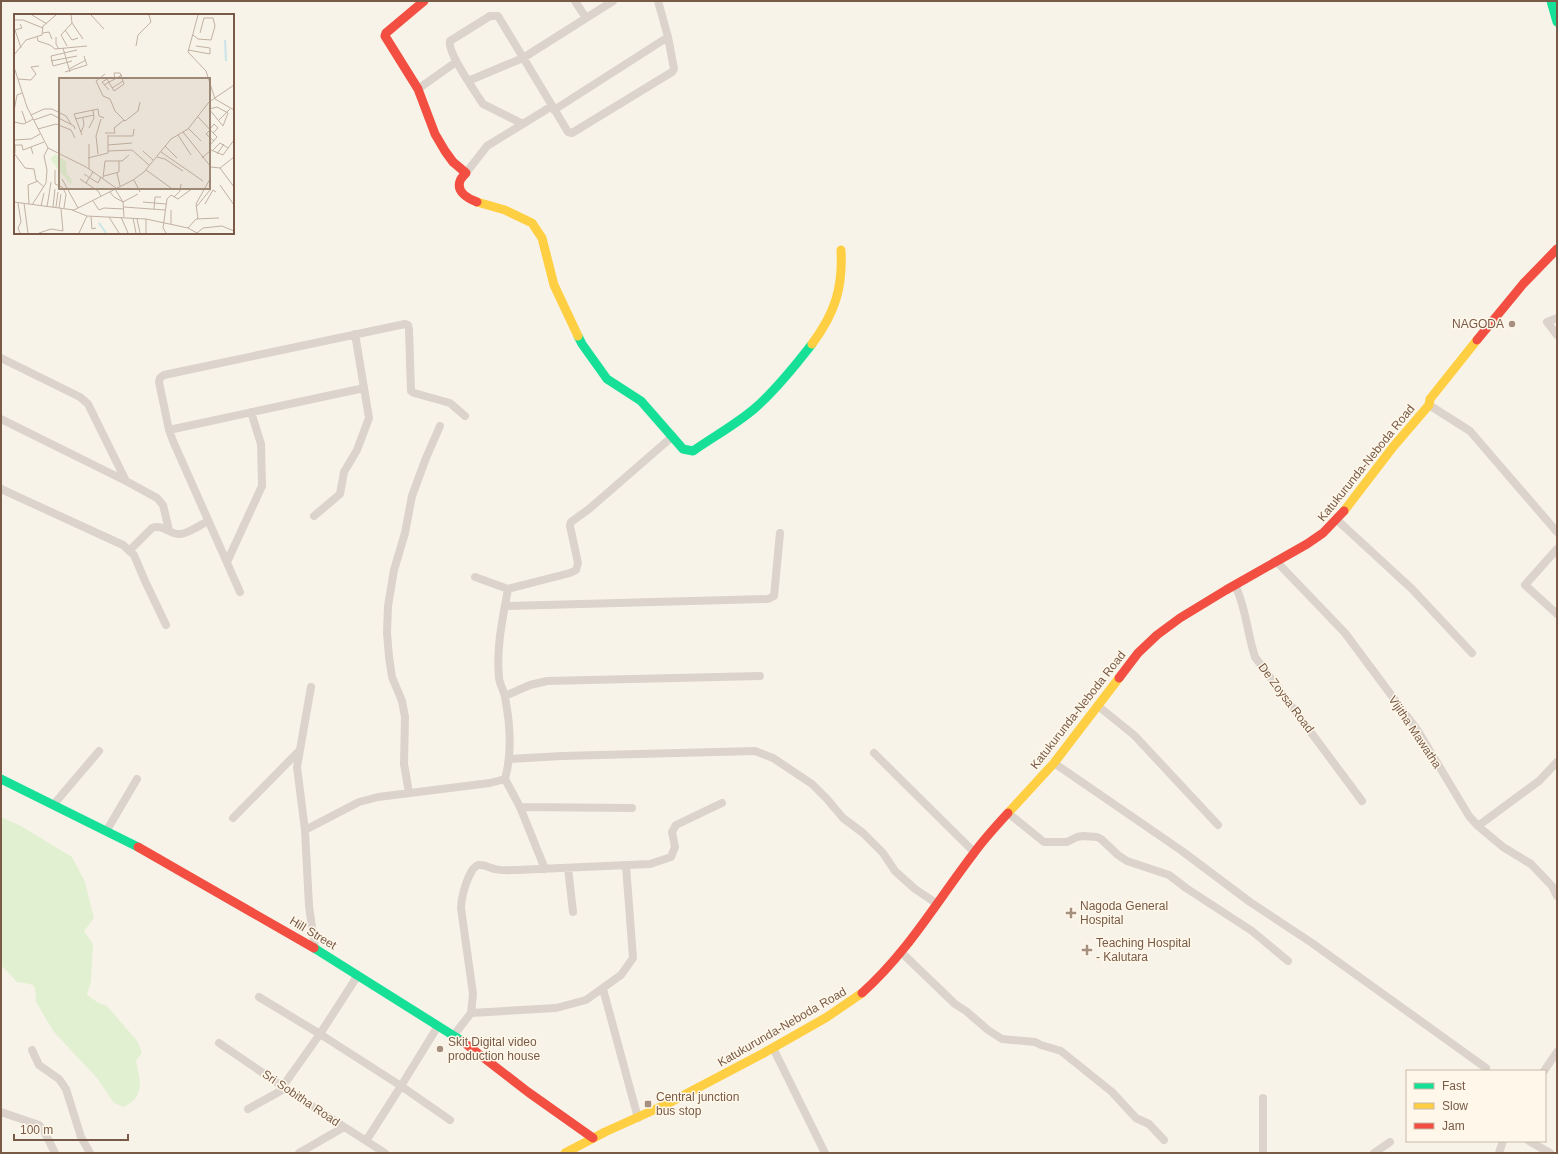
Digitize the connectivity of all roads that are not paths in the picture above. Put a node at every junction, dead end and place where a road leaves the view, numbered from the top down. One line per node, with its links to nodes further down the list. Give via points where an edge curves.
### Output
1 (424, 1): 12 (main road, via 385,36)
2 (575, 1): 6 (street)
3 (613, 1): 6 (street)
4 (658, 1): 8 (street)
5 (1551, 1): 7 (main road)
6 (586, 18): 9 (street)
7 (1557, 22)
8 (668, 37): 13 (street); 13 (street, via 674,69 672,72 575,132 568,132)
9 (523, 58): 10 (street, via 498,16 493,15 450,41); 11 (street); 13 (street)
10 (456, 62): 11 (street); 12 (street)
11 (468, 80): 14 (street, via 483,104)
12 (418, 90): 15 (main road, via 435,134 453,162)
13 (553, 108): 14 (street)
14 (523, 124): 15 (street, via 487,146)
15 (466, 173): 29 (main road, via 460,181 460,189 467,198 505,210 532,223 542,238 554,285 582,344 607,379 641,401)
16 (1557, 249): 23 (main road, Katukurunda-Neboda Road, via 1475,341 1430,399)
17 (841, 250): 29 (main road, via 843,267 831,317 817,339 774,391 749,413 693,451 683,449)
18 (1557, 318): 20 (street, via 1547,322)
19 (355, 334): 22 (street); 25 (street, via 408,325 411,391 450,403); 28 (street, via 164,375 159,382)
20 (1557, 335)
21 (1, 358): 30 (street, via 85,400)
22 (364, 388): 24 (street); 32 (street, via 369,418 357,450 344,472 340,494)
23 (1429, 404): 33 (main road, Katukurunda-Neboda Road); 36 (street, via 1470,431)
24 (251, 412): 28 (street); 41 (street, via 261,444 262,486)
25 (465, 416)
26 (1, 419): 30 (street)
27 (440, 426): 63 (street, via 412,496 388,606 389,657 392,677 402,701 405,717 404,764)
28 (170, 430): 34 (street)
29 (673, 436): 44 (street, via 571,522 578,563 576,570)
30 (126, 481): 35 (street, via 160,501)
31 (1, 489): 39 (street, via 123,545)
32 (314, 516)
33 (1336, 519): 40 (main road, Katukurunda-Neboda Road, via 1319,536); 49 (street, via 1412,589)
34 (208, 521): 35 (street, via 182,534); 41 (street)
35 (169, 530): 39 (street, via 152,528)
36 (1557, 532)
37 (780, 534): 46 (street, via 774,596 768,599)
38 (1557, 549): 47 (street, via 1525,584)
39 (129, 551): 48 (street, via 134,555)
40 (1276, 561): 43 (main road, Katukurunda-Neboda Road); 72 (street, Vijitha Mawatha, via 1345,633 1418,731 1469,816)
41 (227, 562): 45 (street)
42 (475, 577): 44 (street)
43 (1234, 585): 53 (main road, Katukurunda-Neboda Road, via 1157,635 1138,653); 64 (street, De Zoysa Road, via 1240,596 1255,657)
44 (508, 588): 46 (street)
45 (240, 592)
46 (505, 606): 52 (street, via 499,646 499,678)
47 (1557, 614)
48 (166, 625)
49 (1472, 653)
50 (760, 676): 52 (street, via 546,681)
51 (311, 687): 55 (street)
52 (505, 696): 57 (street)
53 (1098, 706): 59 (main road, Katukurunda-Neboda Road); 71 (street, via 1134,735)
54 (99, 750): 66 (street)
55 (299, 750): 70 (street); 74 (street, via 298,775)
56 (874, 753): 75 (street)
57 (509, 759): 61 (street); 80 (street, via 755,751 773,758 812,784 843,818 883,853 895,871)
58 (1557, 762): 72 (street, via 1539,781)
59 (1054, 764): 69 (main road, Katukurunda-Neboda Road); 96 (street, via 1182,851 1250,902 1312,943)
60 (137, 779): 73 (street)
61 (505, 779): 63 (street); 67 (street)
62 (1, 780): 66 (main road, Hill Street)
63 (409, 793): 74 (street, via 359,802)
64 (1362, 801)
65 (722, 803): 76 (street, via 676,825 672,832 675,846 671,857 650,864)
66 (54, 804): 73 (main road, Hill Street)
67 (520, 807): 68 (street); 78 (street)
68 (632, 808)
69 (1008, 813): 75 (main road, Katukurunda-Neboda Road); 84 (street, via 1044,842 1068,842 1083,836 1101,839 1127,861 1169,875 1252,931)
70 (233, 818)
71 (1218, 825)
72 (1478, 826): 79 (street, Vijitha Mawatha, via 1503,847 1531,864 1552,886)
73 (107, 830): 82 (main road, Hill Street)
74 (305, 830): 82 (street, via 309,906)
75 (974, 852): 80 (main road, Katukurunda-Neboda Road)
76 (626, 866): 77 (street); 86 (street, via 633,958 621,975)
77 (568, 868): 78 (street); 81 (street)
78 (545, 869): 88 (street, via 497,870 480,864 472,870 461,898 473,994)
79 (1557, 896)
80 (936, 903): 83 (main road, Katukurunda-Neboda Road)
81 (573, 912)
82 (315, 948): 85 (main road, Hill Street)
83 (901, 952): 93 (main road, Katukurunda-Neboda Road, via 879,978 850,1003); 107 (street, via 955,1004 988,1030 1002,1039 1035,1042 1061,1051 1112,1092 1136,1118 1149,1124)
84 (1288, 961)
85 (358, 975): 89 (main road, Hill Street); 90 (street)
86 (603, 989): 88 (street, via 586,1000 556,1008); 103 (street)
87 (259, 998): 90 (street)
88 (471, 1013): 91 (street)
89 (438, 1026): 91 (main road, Hill Street); 98 (street)
90 (320, 1034): 98 (street); 99 (street)
91 (454, 1035): 106 (main road, Hill Street)
92 (219, 1043): 99 (street, Sri Sobitha Road)
93 (773, 1048): 103 (main road, Katukurunda-Neboda Road); 118 (street)
94 (32, 1050): 114 (street, via 39,1065 59,1079 66,1089 81,1137)
95 (1557, 1052): 97 (street)
96 (1486, 1068)
97 (1545, 1070)
98 (402, 1086): 104 (street); 108 (street)
99 (284, 1087): 101 (street); 105 (street, Sri Sobitha Road)
100 (1263, 1098): 119 (street)
101 (248, 1109)
102 (1, 1112): 113 (street, via 39,1125)
103 (638, 1118): 106 (main road, Katukurunda-Neboda Road)
104 (450, 1120)
105 (344, 1127): 108 (street, Sri Sobitha Road); 115 (street)
106 (593, 1138): 112 (main road, Katukurunda-Neboda Road)
107 (1164, 1140)
108 (366, 1141): 116 (street, Sri Sobitha Road)
109 (1390, 1142): 120 (street)
110 (1503, 1142): 121 (street)
111 (1531, 1142): 122 (street)
112 (578, 1150): 117 (main road, Katukurunda-Neboda Road)
113 (55, 1153)
114 (90, 1153)
115 (299, 1153)
116 (385, 1153)
117 (565, 1153)
118 (825, 1153)
119 (1263, 1153)
120 (1374, 1153)
121 (1499, 1153)
122 (1550, 1153)

